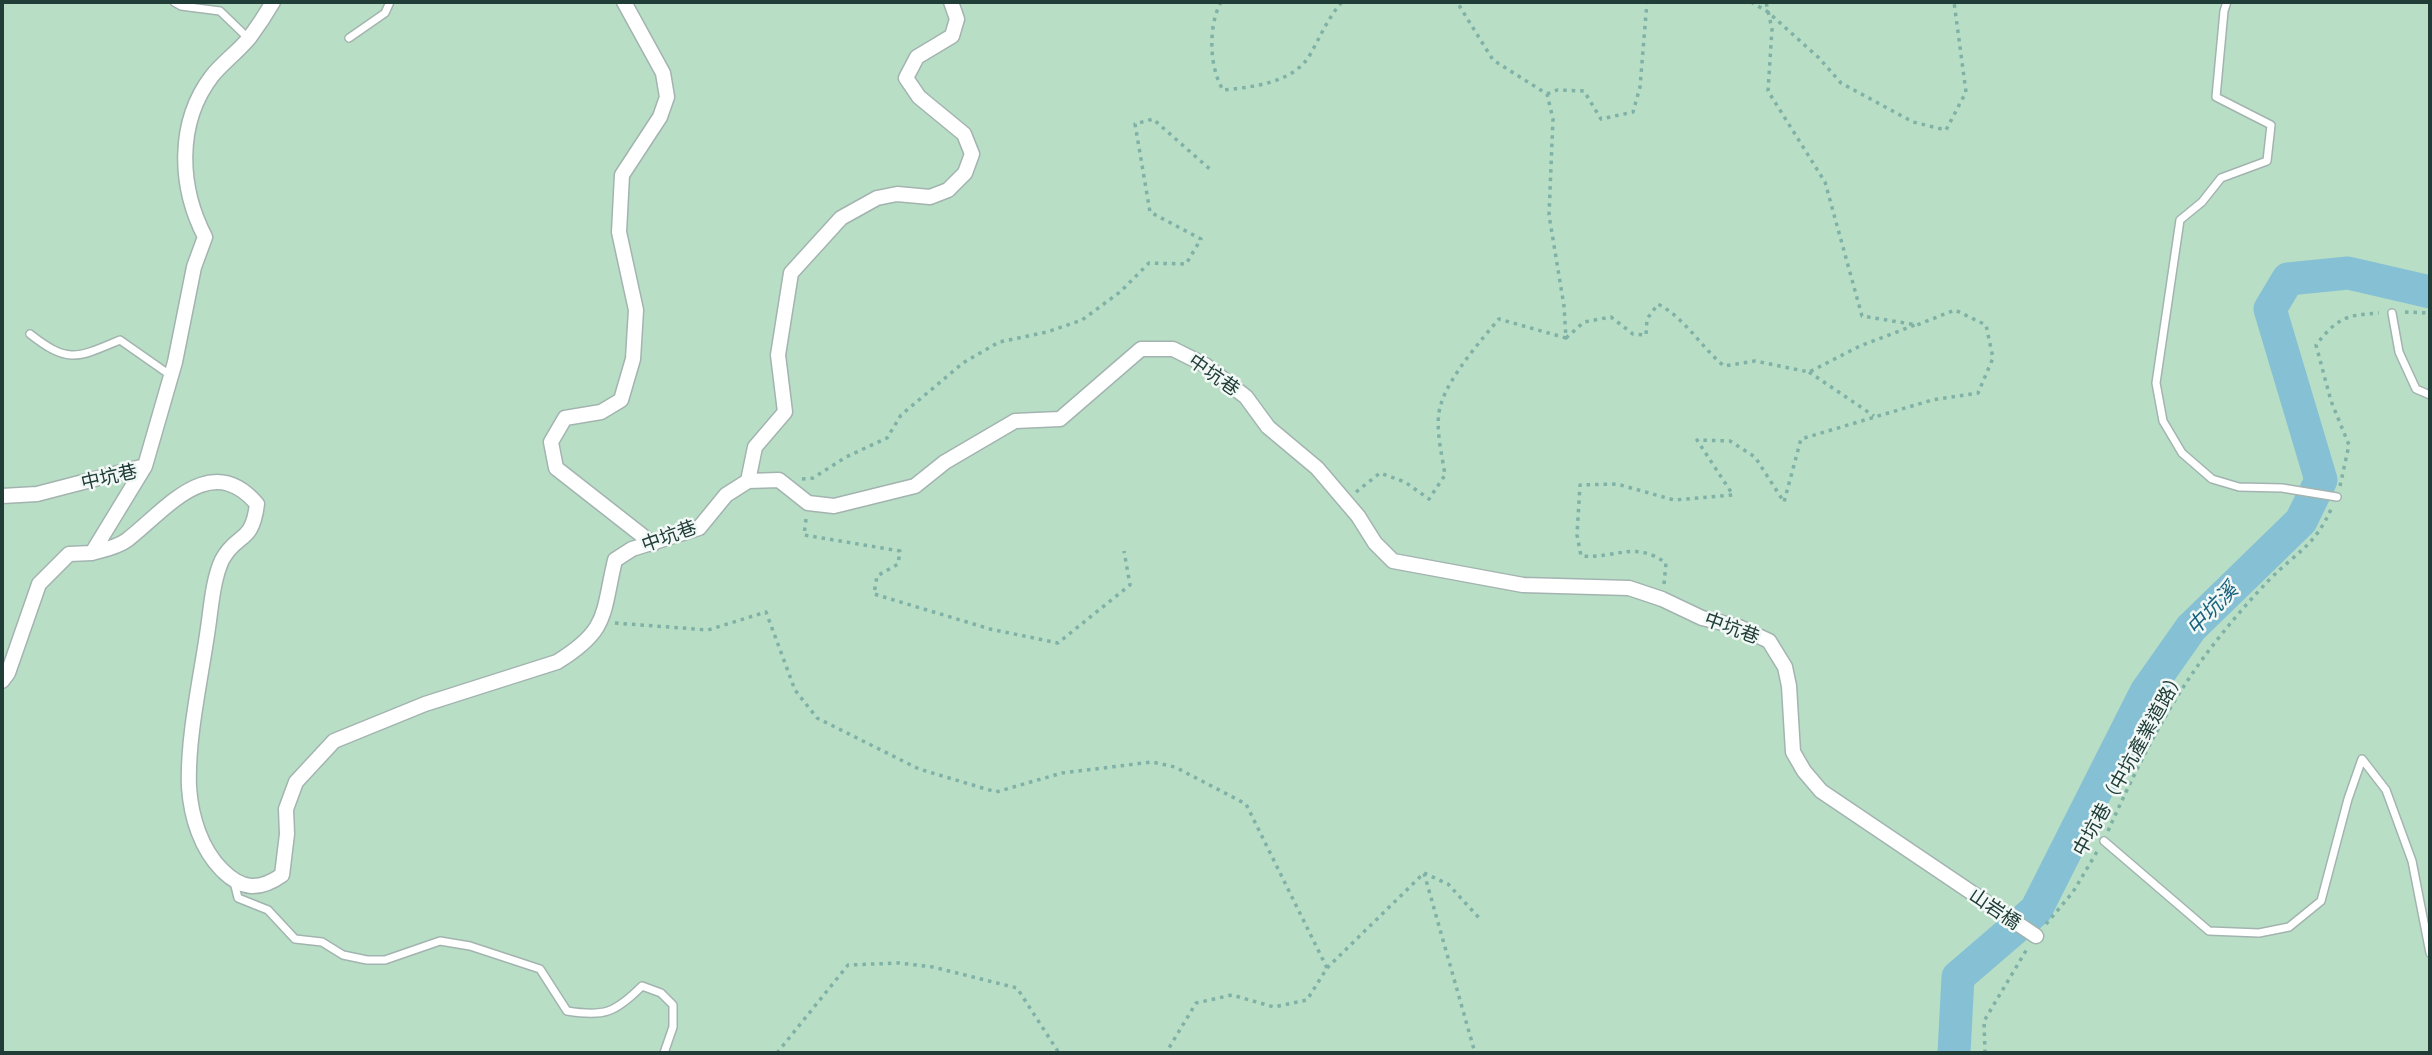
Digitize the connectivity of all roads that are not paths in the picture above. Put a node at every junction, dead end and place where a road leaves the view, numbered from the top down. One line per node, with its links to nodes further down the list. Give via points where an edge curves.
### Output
1 (174, 2): 8 (lane, via 220,11)
2 (273, 2): 8 (street)
3 (390, 2): 7 (lane, via 385,13)
4 (624, 2): 17 (street, via 663,73 667,97 660,117 622,175 618,232 636,310 633,359 621,400 601,412 565,418 551,442 556,468)
5 (951, 2): 14 (street, via 957,19 952,36 917,57 906,78 919,97 964,134 972,154 965,173 948,190 929,197 897,194 877,198 841,218 792,273 778,355 785,412 755,447)
6 (2227, 2): 16 (lane, via 2216,97 2271,125 2267,161 2221,178 2180,220 2156,383 2163,421 2182,453 2213,479 2239,487)
7 (349, 38)
8 (249, 39): 11 (street, via 212,76 196,104 186,142 184,174 205,237)
9 (2392, 313): 12 (lane, via 2399,352 2410,377 2416,389)
10 (30, 334): 11 (lane, via 53,352 82,356 120,340)
11 (170, 375): 13 (street)
12 (2430, 395)
13 (145, 466): 15 (street, 中坑巷, via 37,494); 18 (street, 中坑巷)
14 (748, 481): 17 (street, 中坑巷, via 726,495 699,528); 21 (street, 中坑巷, via 779,480 808,503 834,506 915,486 945,461 1015,421 1060,419 1142,349 1173,349 1205,365 1246,397 1268,427 1317,467 1393,561 1511,583 1629,588 1769,641 1784,667 1794,752 1804,771 1821,791)
15 (2, 496)
16 (2336, 497)
17 (653, 544): 22 (street, 中坑巷, via 632,549 615,560 603,622 591,638 557,662 425,704 334,741 296,782 286,809 282,876 258,888)
18 (92, 553): 19 (street, via 69,554 38,584); 22 (street, via 125,542 180,494 201,485 227,482 245,490 257,504 248,534 222,561 198,695 189,787 207,854)
19 (2, 681)
20 (2104, 841): 24 (lane, via 2209,931 2259,933 2289,927 2322,901 2362,759 2386,789 2412,862)
21 (1954, 881): 23 (street, 山岩橋)
22 (234, 882): 25 (lane, via 238,898 268,910 295,939 322,943 343,955 385,960 440,941 470,946 540,969 567,1011 596,1015 621,1006 642,986 662,993 673,1005 673,1027)
23 (2036, 936)
24 (2430, 953)
25 (664, 1053)

